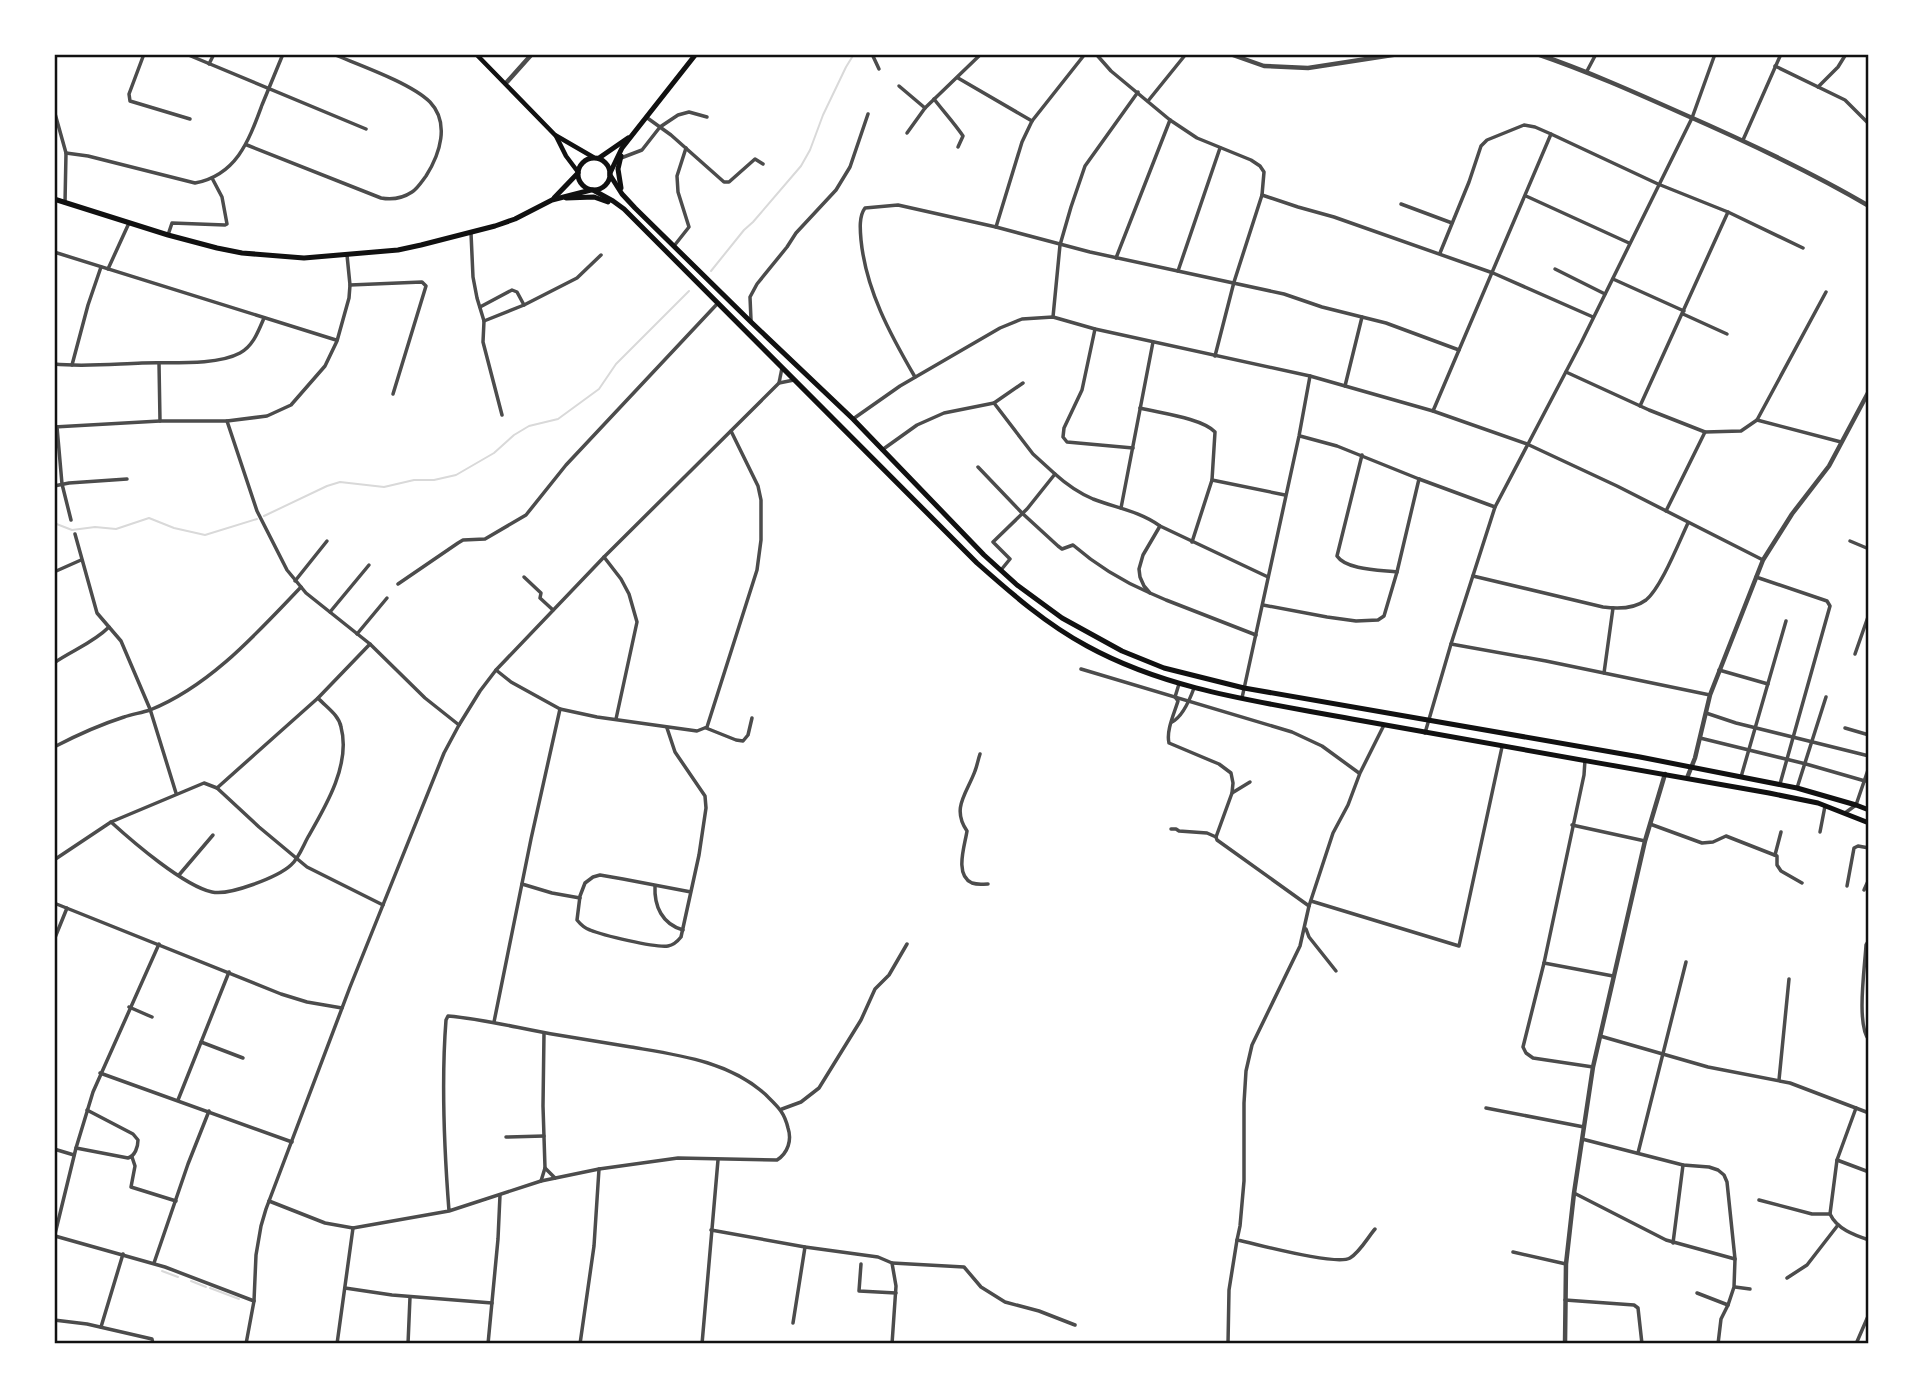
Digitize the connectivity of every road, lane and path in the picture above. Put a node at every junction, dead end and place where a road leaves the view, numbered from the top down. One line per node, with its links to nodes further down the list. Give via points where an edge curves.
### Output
1 (144, 54): 39 (street, via 130,101)
2 (186, 54): 21 (street)
3 (214, 54): 21 (street)
4 (283, 54): 29 (street)
5 (333, 54): 50 (street, via 409,87 436,109 442,137 418,188 396,198 381,198)
6 (476, 54): 26 (main road)
7 (532, 54): 26 (street)
8 (696, 54): 36 (highway)
9 (872, 54): 23 (street)
10 (981, 54): 25 (street)
11 (1085, 54): 41 (street)
12 (1096, 54): 30 (street)
13 (1186, 54): 32 (street)
14 (1230, 54): 15 (street, via 1264,66 1308,68)
15 (1399, 54)
16 (1537, 54): 24 (street)
17 (1596, 54): 24 (street)
18 (1715, 54): 38 (street)
19 (1781, 54): 22 (street)
20 (1846, 54): 28 (street)
21 (209, 64): 29 (street)
22 (1775, 66): 28 (street); 49 (street)
23 (878, 69)
24 (1587, 71): 38 (street)
25 (957, 78): 31 (street); 41 (street)
26 (506, 83): 47 (main road)
27 (899, 86): 33 (street)
28 (1818, 86): 42 (street, via 1850,104)
29 (268, 89): 44 (street); 50 (street)
30 (1138, 92): 32 (street); 80 (street, via 1085,166)
31 (934, 99): 33 (street); 51 (street, via 962,133)
32 (1148, 101): 40 (street)
33 (925, 108): 45 (street)
34 (54, 110): 54 (street)
35 (868, 114): 107 (street, via 850,167 836,190 757,284 750,297)
36 (646, 117): 43 (street); 48 (highway)
37 (707, 117): 43 (street, via 678,114)
38 (1692, 118): 49 (street); 61 (street)
39 (190, 119)
40 (1170, 120): 53 (street); 87 (street)
41 (1032, 121): 76 (street)
42 (1869, 124)
43 (660, 127): 52 (street); 56 (street, via 642,150)
44 (366, 129)
45 (907, 133)
46 (1551, 134): 61 (street); 65 (street); 75 (street, via 1524,125 1487,140)
47 (555, 135): 55 (main road); 58 (main road)
48 (629, 139): 55 (highway); 56 (highway); 59 (highway)
49 (1743, 140): 71 (street)
50 (247, 145): 60 (street)
51 (958, 147)
52 (686, 148): 57 (street, via 724,182 755,159); 81 (street, via 677,176 689,227)
53 (1220, 148): 64 (street, via 1260,166 1264,172); 91 (street)
54 (66, 153): 60 (street, via 195,183); 69 (street)
55 (596, 157): 58 (highway, via 585,160); 59 (highway, via 605,161)
56 (621, 158): 63 (highway)
57 (763, 164)
58 (578, 172): 62 (highway, via 581,184); 68 (highway)
59 (610, 174): 62 (highway, via 603,188); 63 (highway)
60 (212, 178): 78 (street, via 222,197 227,224 172,223)
61 (1658, 184): 73 (street); 79 (street)
62 (592, 190): 66 (highway); 72 (highway)
63 (622, 194): 81 (highway)
64 (1262, 195): 84 (street); 94 (street)
65 (1526, 196): 79 (street); 92 (street)
66 (559, 198): 68 (highway); 72 (highway, via 594,197)
67 (54, 199): 69 (highway)
68 (552, 200): 77 (highway, via 515,219)
69 (65, 202): 74 (highway)
70 (1401, 204): 75 (street)
71 (1869, 206)
72 (624, 209): 98 (highway)
73 (1728, 212): 82 (street); 101 (street)
74 (130, 222): 78 (highway); 89 (street)
75 (1452, 223): 84 (street)
76 (996, 227): 80 (street); 120 (street, via 898,205 863,209 860,230 875,301)
77 (471, 233): 85 (highway, via 398,250); 100 (street)
78 (168, 235): 85 (highway, via 242,253 303,258)
79 (1630, 243): 93 (street)
80 (1060, 245): 87 (street); 102 (street)
81 (674, 246): 107 (highway)
82 (1803, 248)
83 (54, 252): 88 (street)
84 (1440, 253): 92 (street)
85 (347, 255): 95 (street)
86 (601, 255): 99 (street, via 577,278)
87 (1116, 258): 91 (street)
88 (101, 267): 89 (street); 116 (street)
89 (108, 269): 105 (street)
90 (1555, 269): 97 (street)
91 (1178, 271): 94 (street)
92 (1493, 272): 104 (street); 112 (street)
93 (1612, 279): 97 (street); 101 (street)
94 (1234, 282): 103 (street); 113 (street)
95 (350, 285): 110 (street); 126 (street, via 422,282 426,286)
96 (1826, 292): 133 (street)
97 (1605, 295): 104 (street)
98 (718, 303): 117 (highway); 179 (street, via 566,465 526,515 485,539 458,542)
99 (524, 305): 100 (street, via 512,290); 106 (street)
100 (480, 307): 106 (street)
101 (1684, 312): 109 (street); 128 (street)
102 (1053, 317): 108 (street); 120 (street, via 1021,319 1000,328)
103 (1362, 317): 112 (street); 124 (street)
104 (1593, 317): 118 (street)
105 (264, 318): 110 (street); 114 (street, via 254,341 241,353 205,362)
106 (485, 321): 131 (street, via 483,342)
107 (751, 323): 132 (highway)
108 (1095, 329): 111 (street); 142 (street, via 1082,390 1063,437 1067,442)
109 (1727, 334)
110 (337, 341): 135 (street, via 325,366 291,405 267,416)
111 (1153, 342): 113 (street); 129 (street)
112 (1460, 350): 130 (street)
113 (1215, 356): 119 (street)
114 (159, 363): 116 (street); 134 (street)
115 (54, 364): 116 (street)
116 (72, 365)
117 (783, 367): 121 (highway); 122 (street)
118 (1566, 372): 128 (street); 141 (street)
119 (1310, 376): 124 (street); 139 (street)
120 (915, 377): 132 (street)
121 (795, 379): 122 (street); 147 (highway)
122 (779, 383): 137 (street)
123 (1023, 383): 127 (street)
124 (1345, 386): 130 (street)
125 (1869, 391): 140 (street)
126 (393, 394)
127 (994, 403): 143 (street, via 944,413 917,425); 148 (street, via 1033,454)
128 (1640, 406): 138 (street)
129 (1140, 408): 142 (street); 151 (street, via 1211,428 1215,432)
130 (1433, 411): 141 (street)
131 (502, 415)
132 (853, 419): 143 (highway)
133 (1757, 420): 138 (street, via 1741,431); 140 (street)
134 (160, 421): 135 (street); 136 (street)
135 (227, 421): 178 (street, via 261,520)
136 (56, 427): 152 (street)
137 (731, 431): 167 (street); 221 (street, via 758,486 761,540 757,570)
138 (1705, 432): 157 (street)
139 (1299, 436): 144 (street); 154 (street)
140 (1841, 442): 169 (street)
141 (1527, 444): 155 (street); 157 (street)
142 (1133, 448): 156 (street)
143 (882, 450): 145 (highway)
144 (1362, 455): 149 (street); 173 (street, via 1337,556 1367,569)
145 (892, 460): 147 (highway); 171 (highway)
146 (978, 467): 158 (street)
147 (883, 469): 200 (highway, via 978,564 1034,612 1088,647)
148 (1055, 474): 156 (street, via 1084,495); 158 (street)
149 (1419, 479): 155 (street); 173 (street)
150 (127, 480): 152 (street)
151 (1212, 480): 154 (street); 165 (street)
152 (62, 484): 153 (street); 159 (street)
153 (54, 486)
154 (1285, 495): 176 (street)
155 (1495, 507): 174 (street)
156 (1121, 508): 161 (street)
157 (1666, 511): 160 (street)
158 (1021, 513): 171 (street, via 993,542 1010,559); 181 (street, via 1062,549 1073,545 1104,569)
159 (71, 520)
160 (1688, 523): 169 (street); 184 (street, via 1655,591 1634,606)
161 (1160, 526): 165 (street); 181 (street, via 1139,569)
162 (75, 534): 168 (street)
163 (327, 541): 178 (street)
164 (1850, 541): 166 (street)
165 (1192, 542): 176 (street)
166 (1869, 550)
167 (604, 557): 185 (street); 214 (street, via 629,594 637,622)
168 (81, 560): 172 (street); 189 (street, via 97,613)
169 (1763, 560): 177 (street)
170 (369, 565): 186 (street)
171 (1001, 570): 203 (highway, via 1062,618 1122,651 1164,668)
172 (54, 572)
173 (1397, 572): 183 (street, via 1388,609 1377,620 1334,618)
174 (1473, 576): 184 (street); 193 (street)
175 (524, 577): 185 (street)
176 (1268, 577): 183 (street)
177 (1756, 577): 198 (street); 225 (street, via 1827,601 1830,606)
178 (295, 581): 180 (street)
179 (398, 584)
180 (301, 587): 186 (street); 210 (street, via 220,667)
181 (1150, 593): 191 (street)
182 (387, 598): 190 (street)
183 (1263, 605): 191 (street)
184 (1613, 608): 199 (street)
185 (553, 610): 196 (street)
186 (330, 612): 190 (street)
187 (1869, 614): 194 (street)
188 (1786, 621): 201 (street)
189 (109, 627): 195 (street); 210 (street, via 121,641)
190 (357, 634): 192 (street)
191 (1256, 635): 203 (street)
192 (370, 644): 207 (street); 217 (street)
193 (1451, 644): 199 (street); 215 (street)
194 (1855, 654)
195 (54, 663)
196 (496, 670): 211 (street); 217 (street)
197 (1081, 670): 205 (street)
198 (1719, 670): 201 (street); 204 (street)
199 (1604, 673): 204 (street)
200 (1180, 684): 202 (highway); 205 (street)
201 (1768, 684): 220 (street)
202 (1194, 688): 208 (highway); 209 (street)
203 (1244, 688): 208 (street); 215 (highway)
204 (1710, 695): 212 (street)
205 (1175, 697): 209 (street); 216 (street)
206 (1826, 697): 228 (street)
207 (318, 698): 247 (street); 267 (street, via 341,724 342,763)
208 (1241, 698): 218 (highway)
209 (1189, 701): 216 (street); 240 (street, via 1292,732 1322,746)
210 (150, 709): 230 (street); 250 (street)
211 (560, 709): 214 (street); 272 (street)
212 (1706, 713): 220 (street); 226 (street)
213 (751, 718): 221 (street, via 743,741)
214 (616, 719): 219 (street)
215 (1428, 721): 223 (street); 227 (highway)
216 (1172, 722): 249 (street, via 1169,743 1229,770)
217 (459, 725): 281 (street)
218 (1384, 725): 223 (highway); 240 (street)
219 (667, 727): 221 (street); 277 (street, via 674,752 705,796)
220 (1755, 727): 225 (street); 231 (street)
221 (706, 728)
222 (1845, 728): 224 (street)
223 (1425, 733): 229 (highway)
224 (1869, 735)
225 (1793, 737): 228 (street); 236 (street)
226 (1700, 738): 231 (street); 238 (street)
227 (1558, 742): 233 (highway); 238 (highway)
228 (1811, 743): 234 (street); 237 (street)
229 (1502, 746): 233 (highway); 279 (street, via 1459,946)
230 (54, 747)
231 (1749, 750): 236 (street); 242 (street)
232 (980, 754): 273 (street, via 960,803 967,831 962,866 969,882)
233 (1554, 756): 235 (highway)
234 (1869, 756)
235 (1585, 760): 241 (highway); 258 (street)
236 (1786, 760): 237 (street); 246 (street)
237 (1805, 764): 244 (street); 248 (street)
238 (1692, 767): 242 (highway); 243 (street)
239 (1869, 768): 244 (street)
240 (1360, 773): 279 (street)
241 (1665, 774): 243 (highway); 257 (street)
242 (1741, 777): 246 (highway)
243 (1686, 778): 252 (highway)
244 (1865, 781): 251 (street)
245 (1250, 782): 249 (street)
246 (1780, 784): 248 (highway)
247 (217, 788): 250 (street, via 204,783); 267 (street)
248 (1797, 788): 251 (highway)
249 (1232, 793): 263 (street)
250 (177, 794): 255 (street)
251 (1856, 805): 253 (highway); 254 (street)
252 (1825, 806): 254 (highway); 261 (street)
253 (1869, 810)
254 (1845, 813): 256 (highway)
255 (111, 822): 268 (street); 269 (street)
256 (1869, 823)
257 (1650, 824): 264 (street); 266 (street, via 1702,843 1726,835)
258 (1572, 825): 264 (street); 291 (street)
259 (1171, 829): 263 (street)
260 (1780, 832): 266 (street)
261 (1820, 832)
262 (214, 835): 269 (street)
263 (1216, 837): 282 (street)
264 (1645, 841): 294 (street)
265 (1869, 848): 275 (street, via 1854,848)
266 (1775, 855): 271 (street, via 1781,871)
267 (296, 859): 269 (street, via 270,877 225,892 209,892); 281 (street)
268 (54, 860)
269 (179, 875)
270 (1869, 879): 276 (street)
271 (1802, 883)
272 (522, 884): 278 (street); 299 (street)
273 (988, 884)
274 (655, 885): 277 (street); 278 (street, via 600,875 585,883); 285 (street, via 657,906 669,924)
275 (1847, 886)
276 (1864, 890)
277 (691, 892): 285 (street)
278 (580, 898): 285 (street, via 577,920 591,931 665,946 677,943)
279 (1311, 901): 282 (street)
280 (54, 903): 283 (street)
281 (383, 905): 297 (street)
282 (1309, 906): 284 (street)
283 (67, 908): 286 (street); 288 (street)
284 (1305, 927): 292 (street); 346 (street, via 1248,1059)
285 (682, 930)
286 (54, 940)
287 (1869, 940): 302 (street, via 1862,1025)
288 (159, 944): 293 (street); 296 (street)
289 (907, 944): 313 (street, via 875,989 819,1088)
290 (1686, 962): 304 (street)
291 (1544, 963): 294 (street); 306 (street, via 1526,1053)
292 (1336, 971)
293 (229, 972): 297 (street, via 289,997); 303 (street)
294 (1613, 976): 301 (street)
295 (1789, 979): 308 (street)
296 (129, 1007): 298 (street); 307 (street)
297 (342, 1008): 320 (street)
298 (152, 1017)
299 (494, 1021): 300 (street); 339 (street, via 448,1016 446,1020 442,1094)
300 (544, 1033): 313 (street, via 692,1058 743,1078); 317 (street)
301 (1600, 1036): 304 (street); 306 (street)
302 (1869, 1040)
303 (201, 1042): 305 (street); 309 (street)
304 (1662, 1053): 308 (street); 323 (street)
305 (243, 1058)
306 (1593, 1067): 316 (street)
307 (100, 1073): 309 (street); 312 (street)
308 (1779, 1080): 311 (street)
309 (178, 1100): 314 (street)
310 (1486, 1108): 316 (street)
311 (1856, 1108): 315 (street); 327 (street)
312 (87, 1110): 321 (street); 325 (street, via 136,1137)
313 (782, 1110): 326 (street, via 789,1131 783,1157)
314 (209, 1111): 320 (street); 338 (street)
315 (1869, 1114)
316 (1584, 1127): 319 (street)
317 (544, 1136): 318 (street); 329 (street)
318 (506, 1137)
319 (1582, 1139): 323 (street); 334 (street)
320 (292, 1142): 336 (street)
321 (75, 1148): 324 (street); 325 (street)
322 (54, 1149): 324 (street)
323 (1638, 1153): 328 (street)
324 (74, 1155): 345 (street)
325 (132, 1157): 338 (street, via 131,1187)
326 (718, 1160): 330 (street, via 678,1158); 344 (street)
327 (1837, 1160): 331 (street); 340 (street)
328 (1683, 1165): 348 (street); 352 (street, via 1709,1167 1724,1175)
329 (544, 1168): 332 (street); 333 (street)
330 (599, 1169): 332 (street); 378 (street)
331 (1869, 1172)
332 (555, 1178): 333 (street)
333 (541, 1181): 335 (street)
334 (1574, 1193): 348 (street); 356 (street)
335 (500, 1195): 339 (street); 366 (street)
336 (269, 1200): 342 (street, via 331,1225); 365 (street, via 256,1255)
337 (1759, 1200): 340 (street)
338 (176, 1202): 353 (street)
339 (449, 1211): 342 (street)
340 (1830, 1214): 341 (street)
341 (1838, 1225): 347 (street); 357 (street, via 1807,1265)
342 (353, 1228): 359 (street)
343 (1375, 1229): 346 (street, via 1350,1258 1341,1260)
344 (711, 1230): 349 (street); 379 (street)
345 (55, 1237): 351 (street)
346 (1237, 1240): 381 (street, via 1229,1290)
347 (1869, 1240)
348 (1672, 1242): 352 (street)
349 (805, 1247): 354 (street); 370 (street)
350 (1513, 1252): 356 (street)
351 (123, 1254): 353 (street); 372 (street)
352 (1735, 1259): 358 (street)
353 (154, 1263): 365 (street)
354 (892, 1263): 361 (street); 371 (street, via 964,1267 981,1287 1004,1302)
355 (861, 1264): 361 (street, via 859,1291)
356 (1566, 1264): 364 (street)
357 (1787, 1278)
358 (1734, 1287): 360 (street); 367 (street)
359 (345, 1288): 363 (street); 375 (street)
360 (1750, 1289)
361 (896, 1293): 380 (street)
362 (1697, 1293): 367 (street)
363 (410, 1297): 366 (street); 376 (street)
364 (1564, 1300): 382 (street); 383 (street, via 1634,1305)
365 (254, 1301): 374 (street)
366 (492, 1303): 377 (street)
367 (1728, 1306): 384 (street)
368 (1869, 1314): 385 (street)
369 (54, 1320): 372 (street)
370 (793, 1323)
371 (1075, 1325)
372 (101, 1327): 373 (street, via 152,1339)
373 (153, 1344)
374 (246, 1344)
375 (337, 1344)
376 (408, 1344)
377 (488, 1344)
378 (580, 1344)
379 (702, 1344)
380 (892, 1344)
381 (1228, 1344)
382 (1565, 1344)
383 (1642, 1344)
384 (1718, 1344)
385 (1856, 1344)

